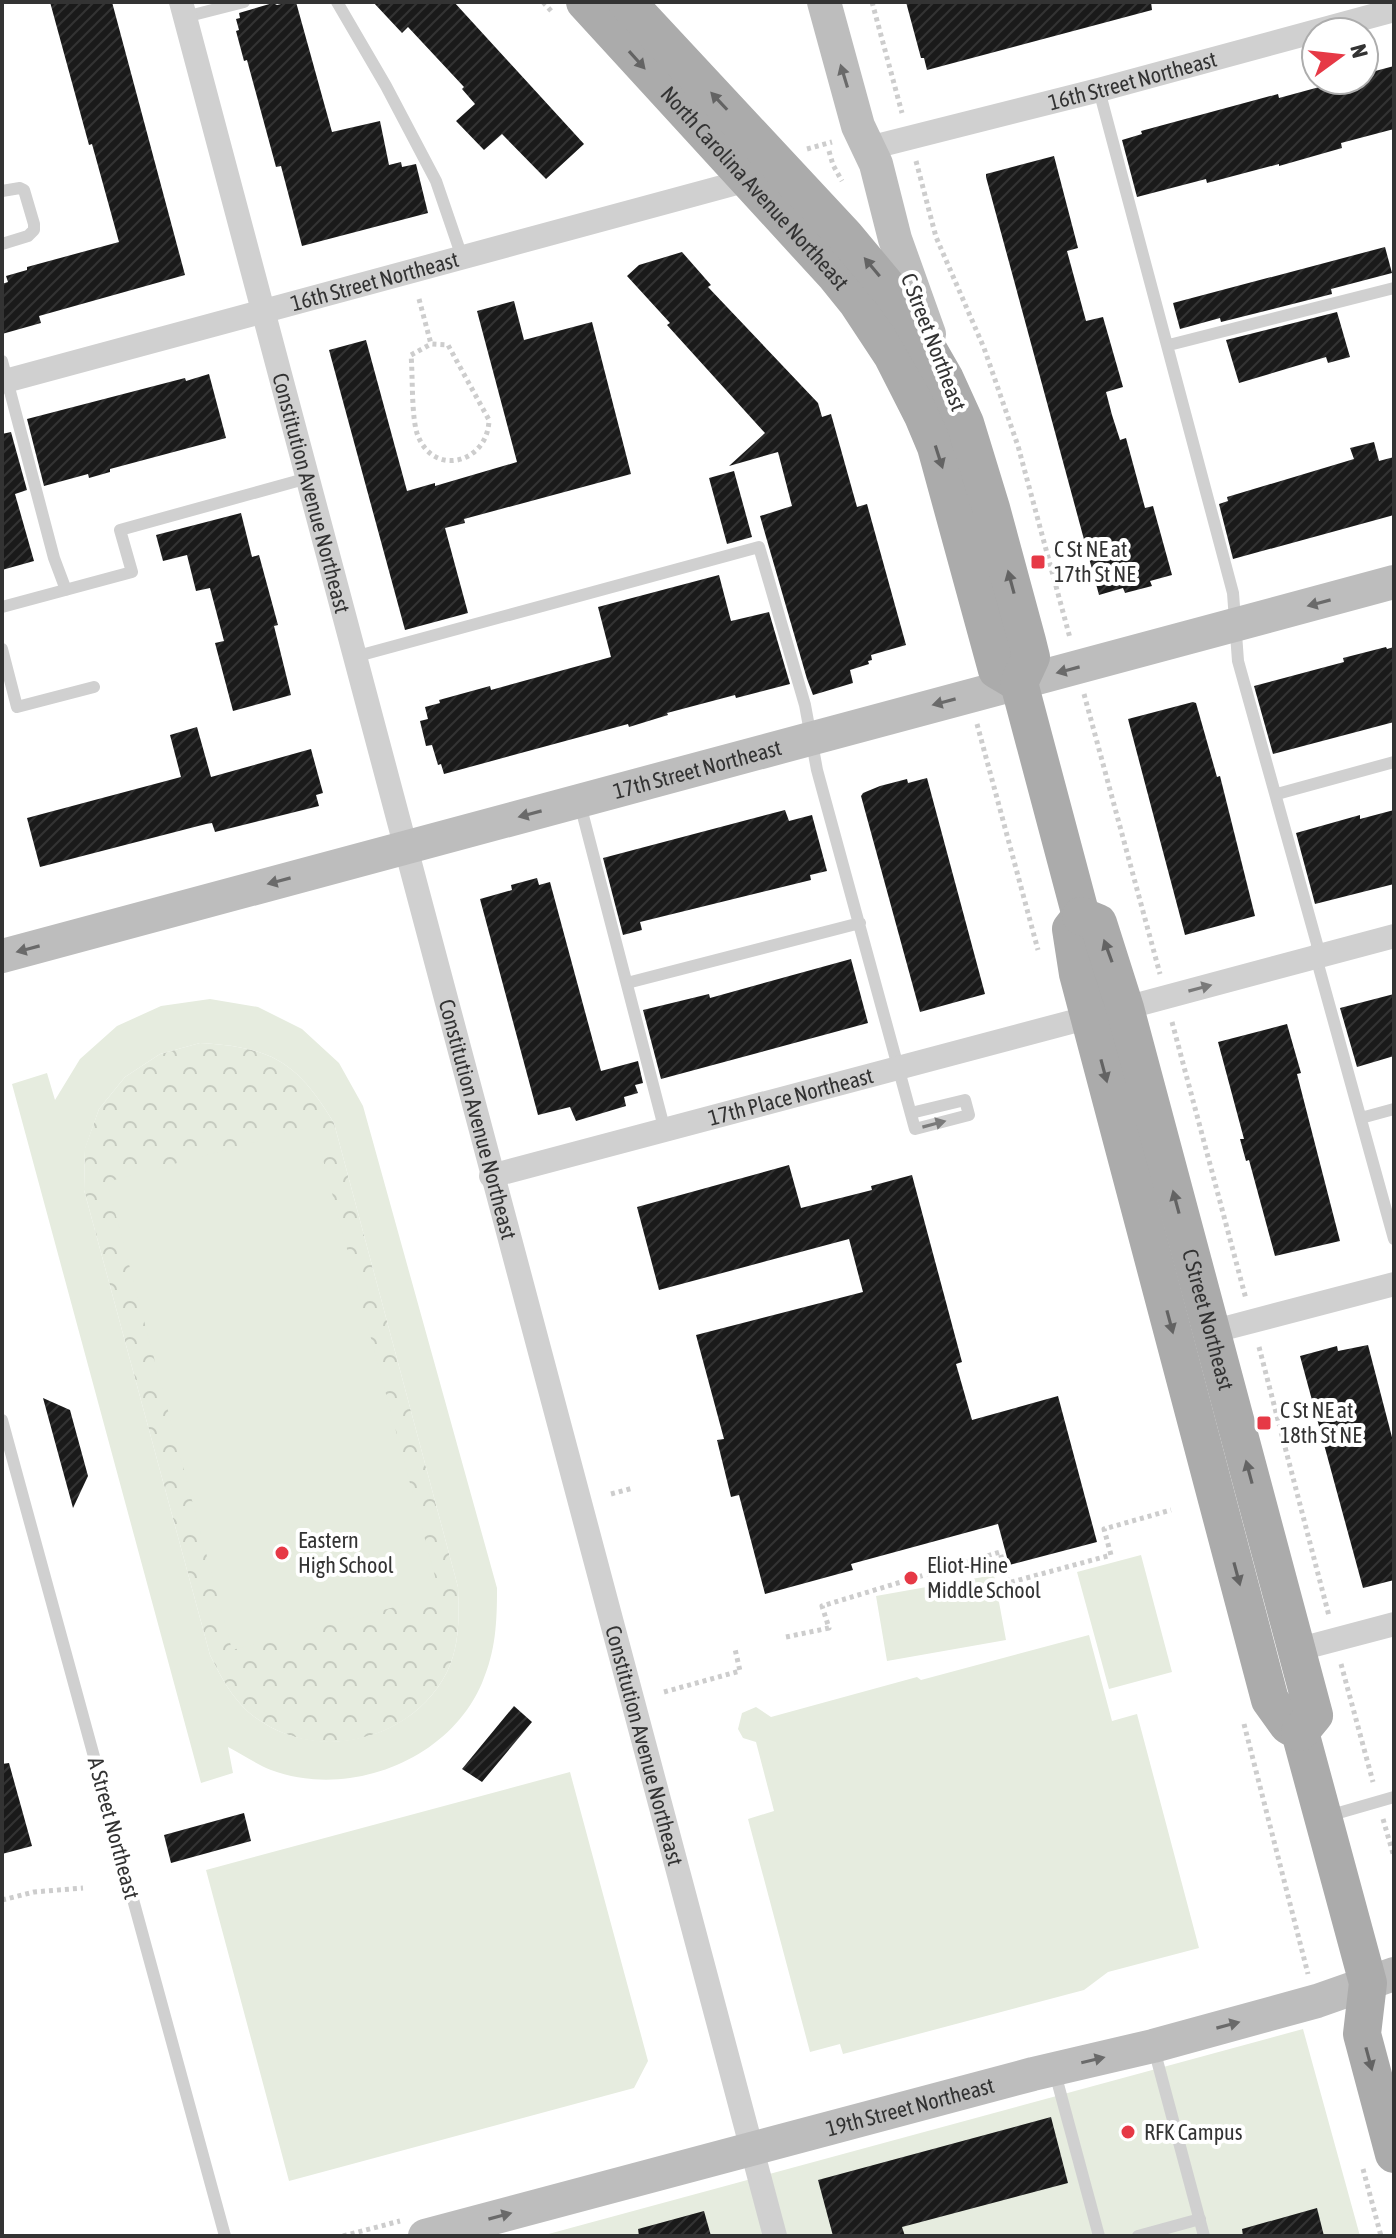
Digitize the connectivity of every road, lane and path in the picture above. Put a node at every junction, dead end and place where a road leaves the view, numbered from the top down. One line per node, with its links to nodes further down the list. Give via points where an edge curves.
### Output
1 (244, 2): 7 (lane)
2 (337, 2): 18 (lane, via 436,181)
3 (585, 2): 14 (main road, North Carolina Avenue Northeast, one-way to 14)
4 (627, 2): 14 (main road, North Carolina Avenue Northeast, one-way to 4)
5 (824, 2): 11 (main road, C Street Northeast, one-way to 5, via 858,126)
6 (872, 2): 10 (path)
7 (183, 9): 21 (street, Constitution Avenue Northeast)
8 (1394, 10): 9 (street, 16th Street Northeast)
9 (1099, 90): 11 (street, 16th Street Northeast); 23 (lane)
10 (904, 119)
11 (869, 148): 14 (path, via 853,137); 25 (main road, C Street Northeast)
12 (829, 151): 15 (path)
13 (913, 152): 33 (path, via 936,237 984,348 1018,446)
14 (760, 170): 18 (street, 16th Street Northeast); 25 (main road, North Carolina Avenue Northeast, one-way to 14, via 890,290); 26 (main road, North Carolina Avenue Northeast, via 857,302)
15 (844, 186)
16 (2, 191): 17 (lane, via 24,190 34,224 28,236)
17 (2, 244)
18 (462, 257): 21 (street, 16th Street Northeast)
19 (1394, 288): 23 (lane)
20 (419, 299): 22 (path)
21 (263, 311): 24 (street, 16th Street Northeast); 27 (street, Constitution Avenue Northeast)
22 (431, 344): 22 (path, via 448,345 489,420 485,441 461,459 430,454 418,435 411,355)
23 (1169, 345): 31 (lane, via 1232,590)
24 (4, 374): 29 (lane)
25 (945, 379): 35 (main road, C Street Northeast, one-way to 25, via 1031,657 977,457)
26 (908, 385): 35 (main road, C Street Northeast, one-way to 35, via 946,480 997,670)
27 (308, 478): 29 (lane, via 120,530 132,572); 34 (street, Constitution Avenue Northeast)
28 (1394, 582): 31 (main road, 17th Street Northeast, one-way to 31)
29 (66, 590): 30 (lane)
30 (2, 607)
31 (1236, 625): 35 (main road, 17th Street Northeast, one-way to 35); 41 (lane, via 1238,661)
32 (2, 649): 36 (lane, via 17,707)
33 (1072, 649)
34 (354, 657): 39 (lane, via 759,547); 43 (street, Constitution Avenue Northeast)
35 (1019, 683): 39 (main road, 17th Street Northeast, one-way to 39); 51 (main road, C Street Northeast, via 1081,916 1098,923 1113,965)
36 (94, 687)
37 (1083, 690): 49 (path)
38 (976, 720): 46 (path)
39 (811, 738): 42 (main road, 17th Street Northeast); 44 (lane)
40 (1394, 762): 41 (lane)
41 (1277, 794): 48 (lane)
42 (580, 801): 43 (main road, 17th Street Northeast, one-way to 43); 50 (lane)
43 (405, 847): 47 (main road, 17th Street Northeast, one-way to 47); 58 (street, Constitution Avenue Northeast)
44 (860, 923): 50 (lane); 53 (lane)
45 (1394, 936): 48 (street, 17th Place Northeast)
46 (1039, 953)
47 (2, 956)
48 (1316, 957): 51 (street, 17th Place Northeast, one-way to 48); 56 (lane)
49 (1160, 976)
50 (627, 983): 57 (lane)
51 (1107, 1013): 53 (street, 17th Place Northeast); 62 (main road, C Street Northeast, one-way to 51); 75 (main road, C Street Northeast, one-way to 75, via 1270,1700)
52 (1170, 1013): 61 (path)
53 (899, 1068): 55 (lane); 57 (street, 17th Place Northeast)
54 (1394, 1109): 56 (lane)
55 (911, 1113)
56 (1361, 1118): 59 (lane)
57 (665, 1131): 58 (street, 17th Place Northeast)
58 (491, 1176): 86 (street, Constitution Avenue Northeast)
59 (1394, 1239)
60 (1394, 1284): 62 (street)
61 (1246, 1299)
62 (1211, 1332): 72 (main road, C Street Northeast, one-way to 62)
63 (1257, 1338): 68 (path)
64 (2, 1420): 89 (lane, A Street Northeast)
65 (633, 1488): 66 (path)
66 (611, 1494)
67 (1171, 1510): 70 (path, via 1104,1529 1111,1555 1008,1583 1000,1552 822,1606 829,1628)
68 (1331, 1622)
69 (1394, 1624): 72 (street)
70 (786, 1637)
71 (735, 1649): 74 (path, via 740,1671)
72 (1296, 1650): 75 (main road, C Street Northeast, via 1314,1715)
73 (1340, 1658): 77 (path)
74 (664, 1692)
75 (1300, 1732): 78 (main road, C Street Northeast)
76 (1394, 1797): 77 (lane)
77 (1378, 1801): 78 (lane); 79 (path)
78 (1323, 1817): 82 (main road, C Street Northeast)
79 (1394, 1857)
80 (83, 1888): 81 (path)
81 (2, 1900)
82 (1381, 1978): 83 (main road, C Street Northeast); 84 (main road, 19th Street Northeast, one-way to 82); 87 (main road, C Street Northeast, one-way to 87, via 1362,2034)
83 (1394, 2014)
84 (1153, 2046): 85 (main road, 19th Street Northeast, one-way to 84); 88 (lane)
85 (1054, 2069): 86 (main road, 19th Street Northeast); 92 (lane)
86 (751, 2148): 90 (main road, 19th Street Northeast, one-way to 86); 91 (street, Constitution Avenue Northeast)
87 (1394, 2154)
88 (1200, 2219): 93 (lane); 94 (lane)
89 (225, 2236)
90 (425, 2236)
91 (775, 2236)
92 (1099, 2236)
93 (1138, 2236)
94 (1204, 2236)

